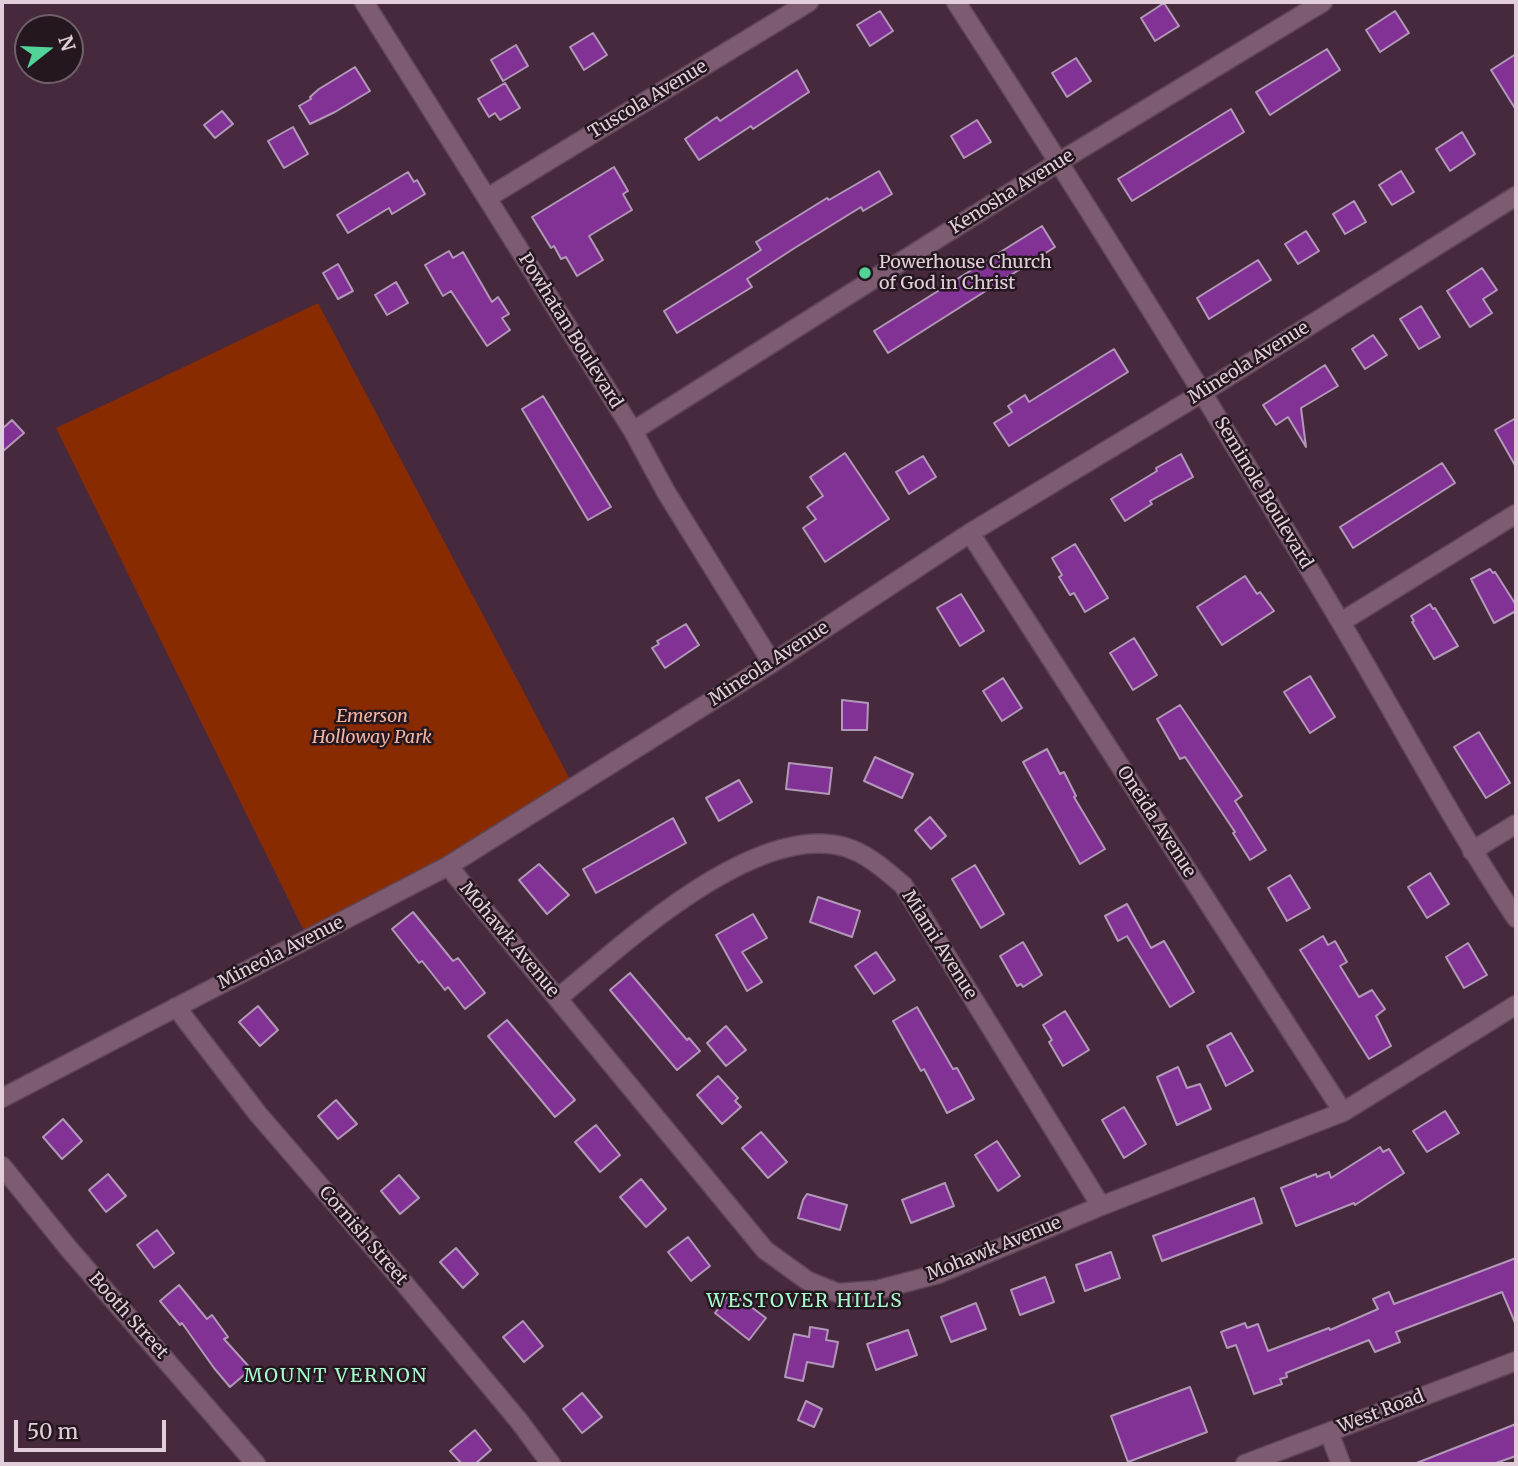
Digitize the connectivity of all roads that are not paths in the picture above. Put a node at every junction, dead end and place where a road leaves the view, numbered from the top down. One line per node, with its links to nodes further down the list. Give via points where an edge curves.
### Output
1 (364, 2): 7 (street, Powhatan Boulevard)
2 (809, 2): 7 (street, Tuscola Avenue)
3 (956, 2): 5 (street, Seminole Boulevard)
4 (1323, 2): 5 (street, Kenosha Avenue)
5 (1059, 162): 8 (street, Seminole Boulevard); 9 (street, Kenosha Avenue)
6 (1516, 196): 8 (street, Mineola Avenue)
7 (486, 198): 9 (street, Powhatan Boulevard)
8 (1202, 393): 11 (street, Mineola Avenue); 12 (street, Seminole Boulevard)
9 (633, 430): 13 (street, Powhatan Boulevard)
10 (1516, 514): 12 (street)
11 (970, 533): 13 (street, Mineola Avenue); 22 (street, Oneida Avenue)
12 (1341, 622): 15 (street, Seminole Boulevard)
13 (772, 663): 16 (street, Mineola Avenue)
14 (1516, 824): 15 (street)
15 (1472, 851): 17 (street, Seminole Boulevard)
16 (448, 866): 18 (street, Mohawk Avenue); 20 (street, Mineola Avenue)
17 (1516, 918)
18 (558, 998): 24 (street, Mohawk Avenue, via 765,1250 808,1281 838,1293 877,1290 938,1274); 24 (street, Miami Avenue, via 677,901 724,875 789,847 845,847 870,857 903,885)
19 (1516, 1005): 22 (street, Mohawk Avenue)
20 (176, 1007): 21 (street, Mineola Avenue); 28 (street, Cornish Street, via 258,1114)
21 (2, 1098)
22 (1343, 1112): 24 (street, Mohawk Avenue)
23 (2, 1166): 27 (street, Booth Street)
24 (1101, 1206)
25 (1516, 1361): 26 (street, West Road)
26 (1329, 1432): 29 (street, West Road); 30 (street)
27 (256, 1464)
28 (551, 1464)
29 (1245, 1464)
30 (1341, 1464)

